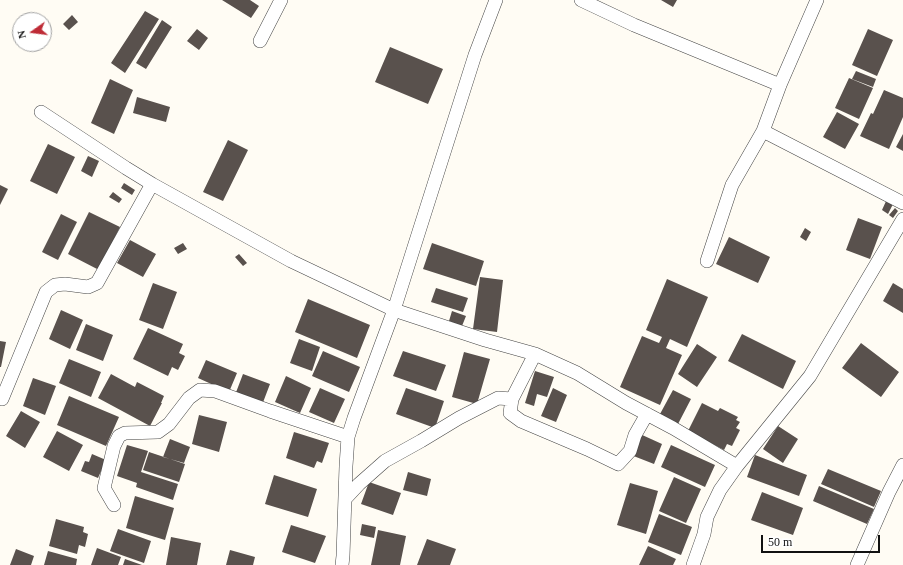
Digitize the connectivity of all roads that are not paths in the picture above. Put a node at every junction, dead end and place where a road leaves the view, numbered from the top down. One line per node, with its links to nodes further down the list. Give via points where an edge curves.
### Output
1 (281, 0): 5 (street)
2 (496, 0): 13 (street, via 475,55)
3 (581, 0): 6 (street, via 634,25)
4 (817, 0): 6 (street)
5 (260, 41)
6 (780, 85): 8 (street)
7 (40, 112): 9 (street)
8 (763, 130): 10 (street); 12 (street, via 732,185)
9 (152, 184): 13 (street, via 291,262); 15 (street, via 97,283 88,287 55,285 46,292)
10 (903, 203)
11 (903, 219): 20 (street, via 810,376)
12 (707, 261)
13 (394, 310): 14 (street); 18 (street)
14 (535, 354): 16 (street); 17 (street, via 577,373)
15 (2, 399)
16 (512, 399): 17 (street, via 510,413 521,421 618,464 630,451 635,435); 21 (street, via 498,398 385,461)
17 (647, 414): 20 (street)
18 (348, 437): 21 (street); 22 (street, via 215,391 200,390 189,398 169,424 158,432 125,433 119,436 114,446 104,488)
19 (903, 465): 25 (street)
20 (737, 466): 24 (street, via 720,490 707,517)
21 (345, 499): 23 (street)
22 (114, 505)
23 (342, 565)
24 (693, 565)
25 (857, 565)

